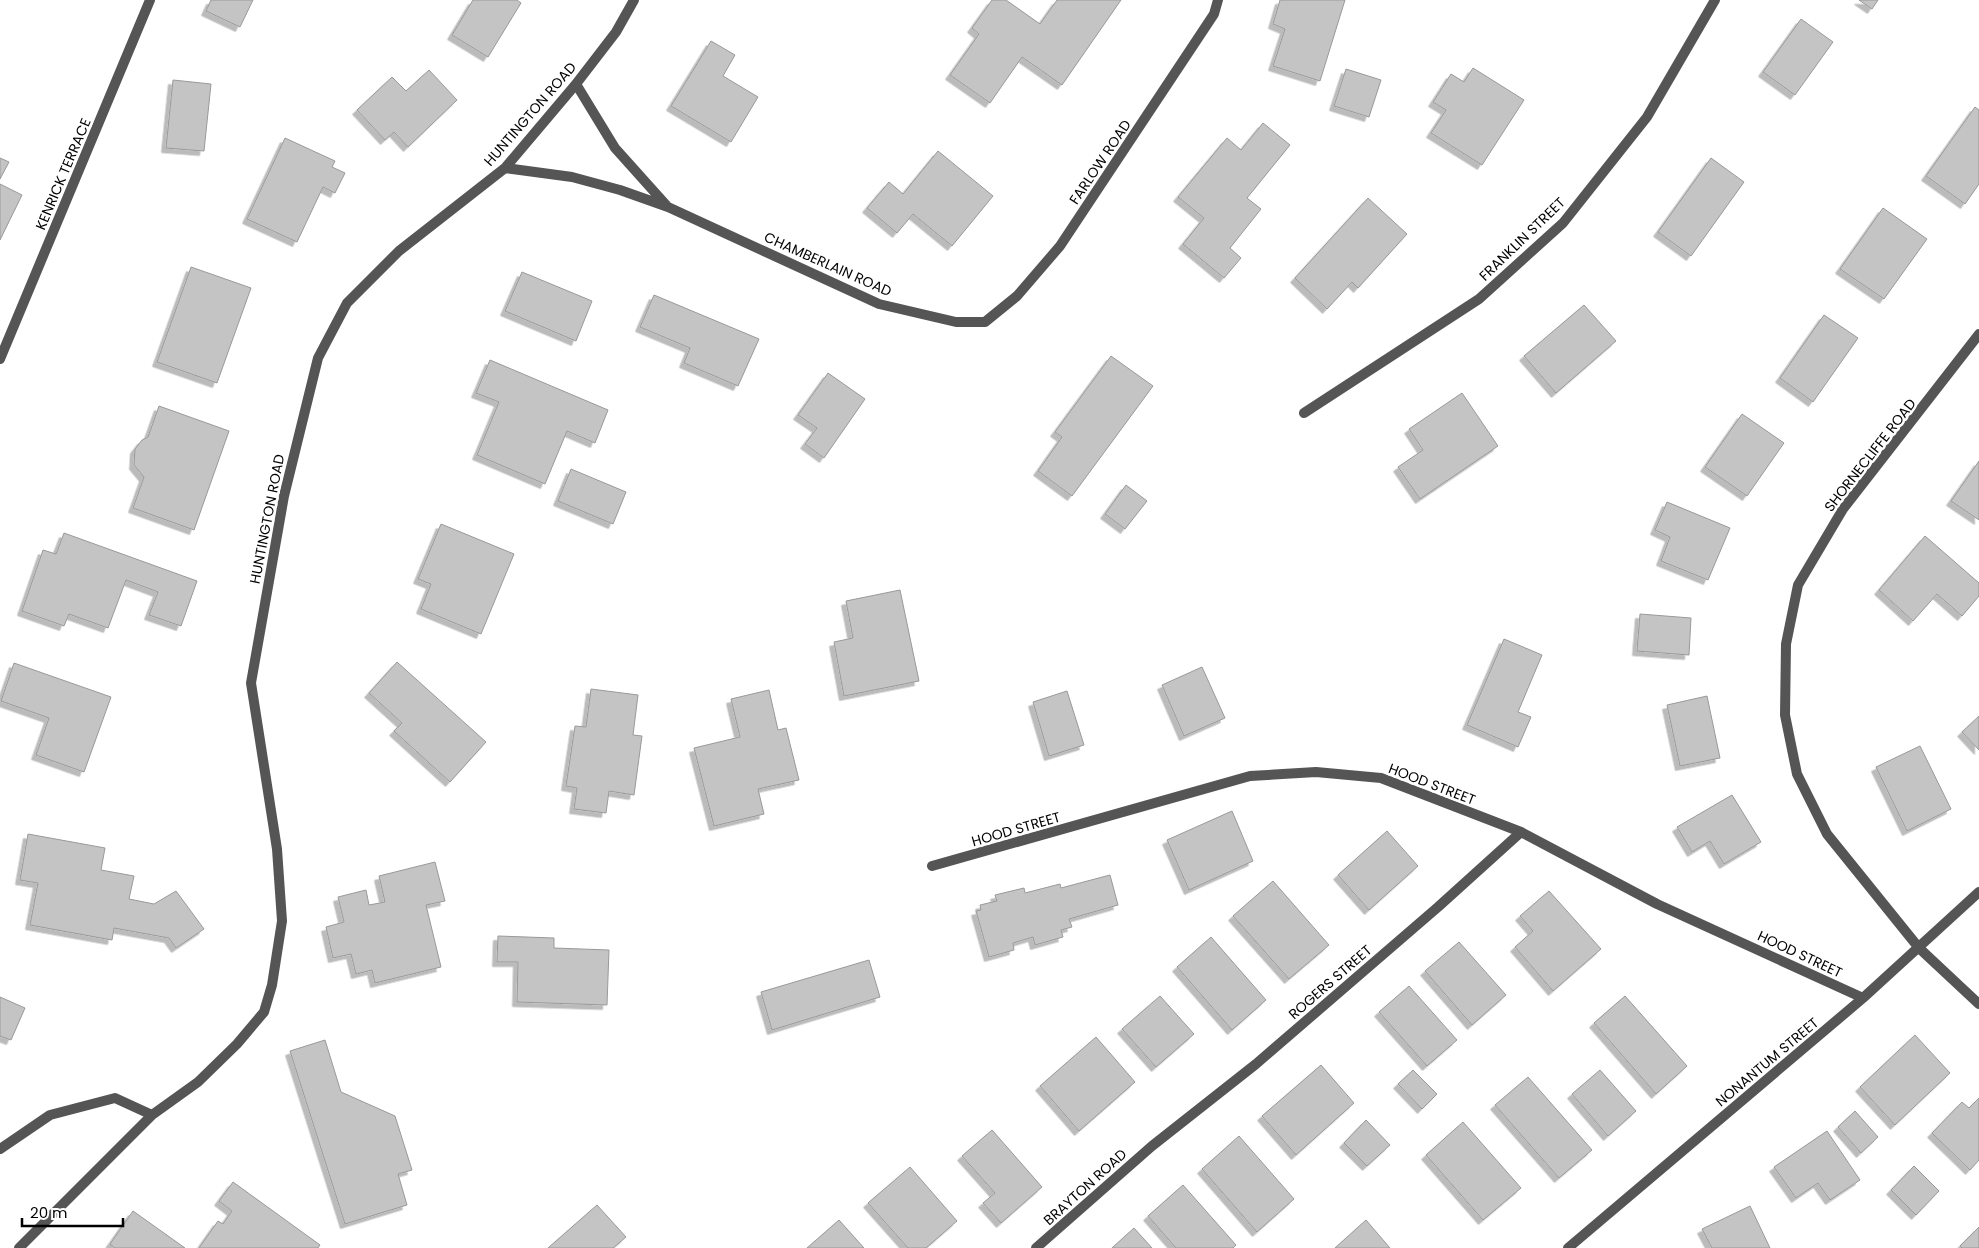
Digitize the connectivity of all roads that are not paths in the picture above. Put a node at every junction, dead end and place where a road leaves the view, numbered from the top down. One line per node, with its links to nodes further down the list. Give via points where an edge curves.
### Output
1 (150, 0): 10 (street, KENRICK TERRACE)
2 (634, 0): 5 (street, HUNTINGTON ROAD, via 616,32)
3 (1218, 0): 8 (street, FARLOW ROAD, via 1214,14 1060,246 1017,296)
4 (1715, 0): 11 (street, FRANKLIN STREET, via 1647,117 1563,223 1479,299)
5 (576, 84): 6 (street, HUNTINGTON ROAD); 7 (street, CHAMBERLAIN ROAD, via 615,148)
6 (505, 168): 7 (street, CHAMBERLAIN ROAD, via 572,177); 18 (street, HUNTINGTON ROAD, via 399,251 347,302 318,358 284,496 251,682 278,858 282,920 272,985 264,1012 237,1044 198,1082)
7 (668, 207): 8 (street, CHAMBERLAIN ROAD, via 879,304 956,322)
8 (984, 322)
9 (1979, 334): 15 (street, SHORNECLIFFE ROAD, via 1843,509 1798,585 1786,644 1785,715 1797,774 1827,834)
10 (0, 359)
11 (1304, 413)
12 (1521, 832): 13 (street, HOOD STREET, via 1381,778 1316,772 1250,776); 16 (street, HOOD STREET, via 1657,904); 19 (street, ROGERS STREET, via 1256,1064)
13 (932, 866)
14 (1979, 892): 15 (street, NONANTUM STREET)
15 (1918, 948): 16 (street, NONANTUM STREET); 17 (street, SHORNECLIFFE ROAD)
16 (1863, 998): 23 (street, NONANTUM STREET)
17 (1979, 1004)
18 (152, 1116): 20 (street, via 116,1098 50,1115); 21 (street, HUNTINGTON ROAD)
19 (1152, 1146): 22 (street, BRAYTON ROAD)
20 (0, 1149)
21 (19, 1248)
22 (1036, 1248)
23 (1568, 1248)

